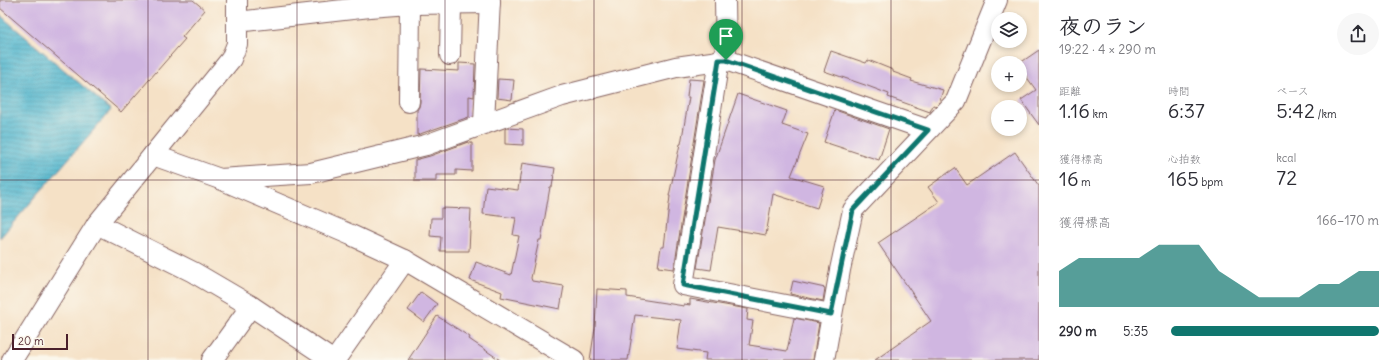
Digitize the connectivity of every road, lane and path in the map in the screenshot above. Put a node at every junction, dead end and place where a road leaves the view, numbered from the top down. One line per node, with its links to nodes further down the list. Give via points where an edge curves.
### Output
1 (236, 0): 7 (street)
2 (725, 0): 9 (street)
3 (997, 0): 12 (street, via 956,101)
4 (490, 1): 5 (street); 11 (street)
5 (451, 3): 6 (street); 8 (street)
6 (410, 4): 7 (street); 10 (street)
7 (237, 22): 13 (street, via 237,44 232,59)
8 (450, 55)
9 (723, 60): 11 (street, via 676,67 562,96); 12 (street); 18 (street, via 683,285)
10 (409, 102)
11 (484, 123): 14 (street, via 426,145 311,173)
12 (928, 130): 18 (street, via 853,210)
13 (153, 154): 14 (street); 15 (street)
14 (220, 179): 16 (street)
15 (97, 224): 17 (street, via 193,272); 19 (street)
16 (405, 260): 22 (street); 23 (street)
17 (251, 306): 20 (street); 21 (street)
18 (831, 314): 24 (street)
19 (12, 360)
20 (212, 360)
21 (332, 360)
22 (335, 360)
23 (574, 360)
24 (824, 360)

